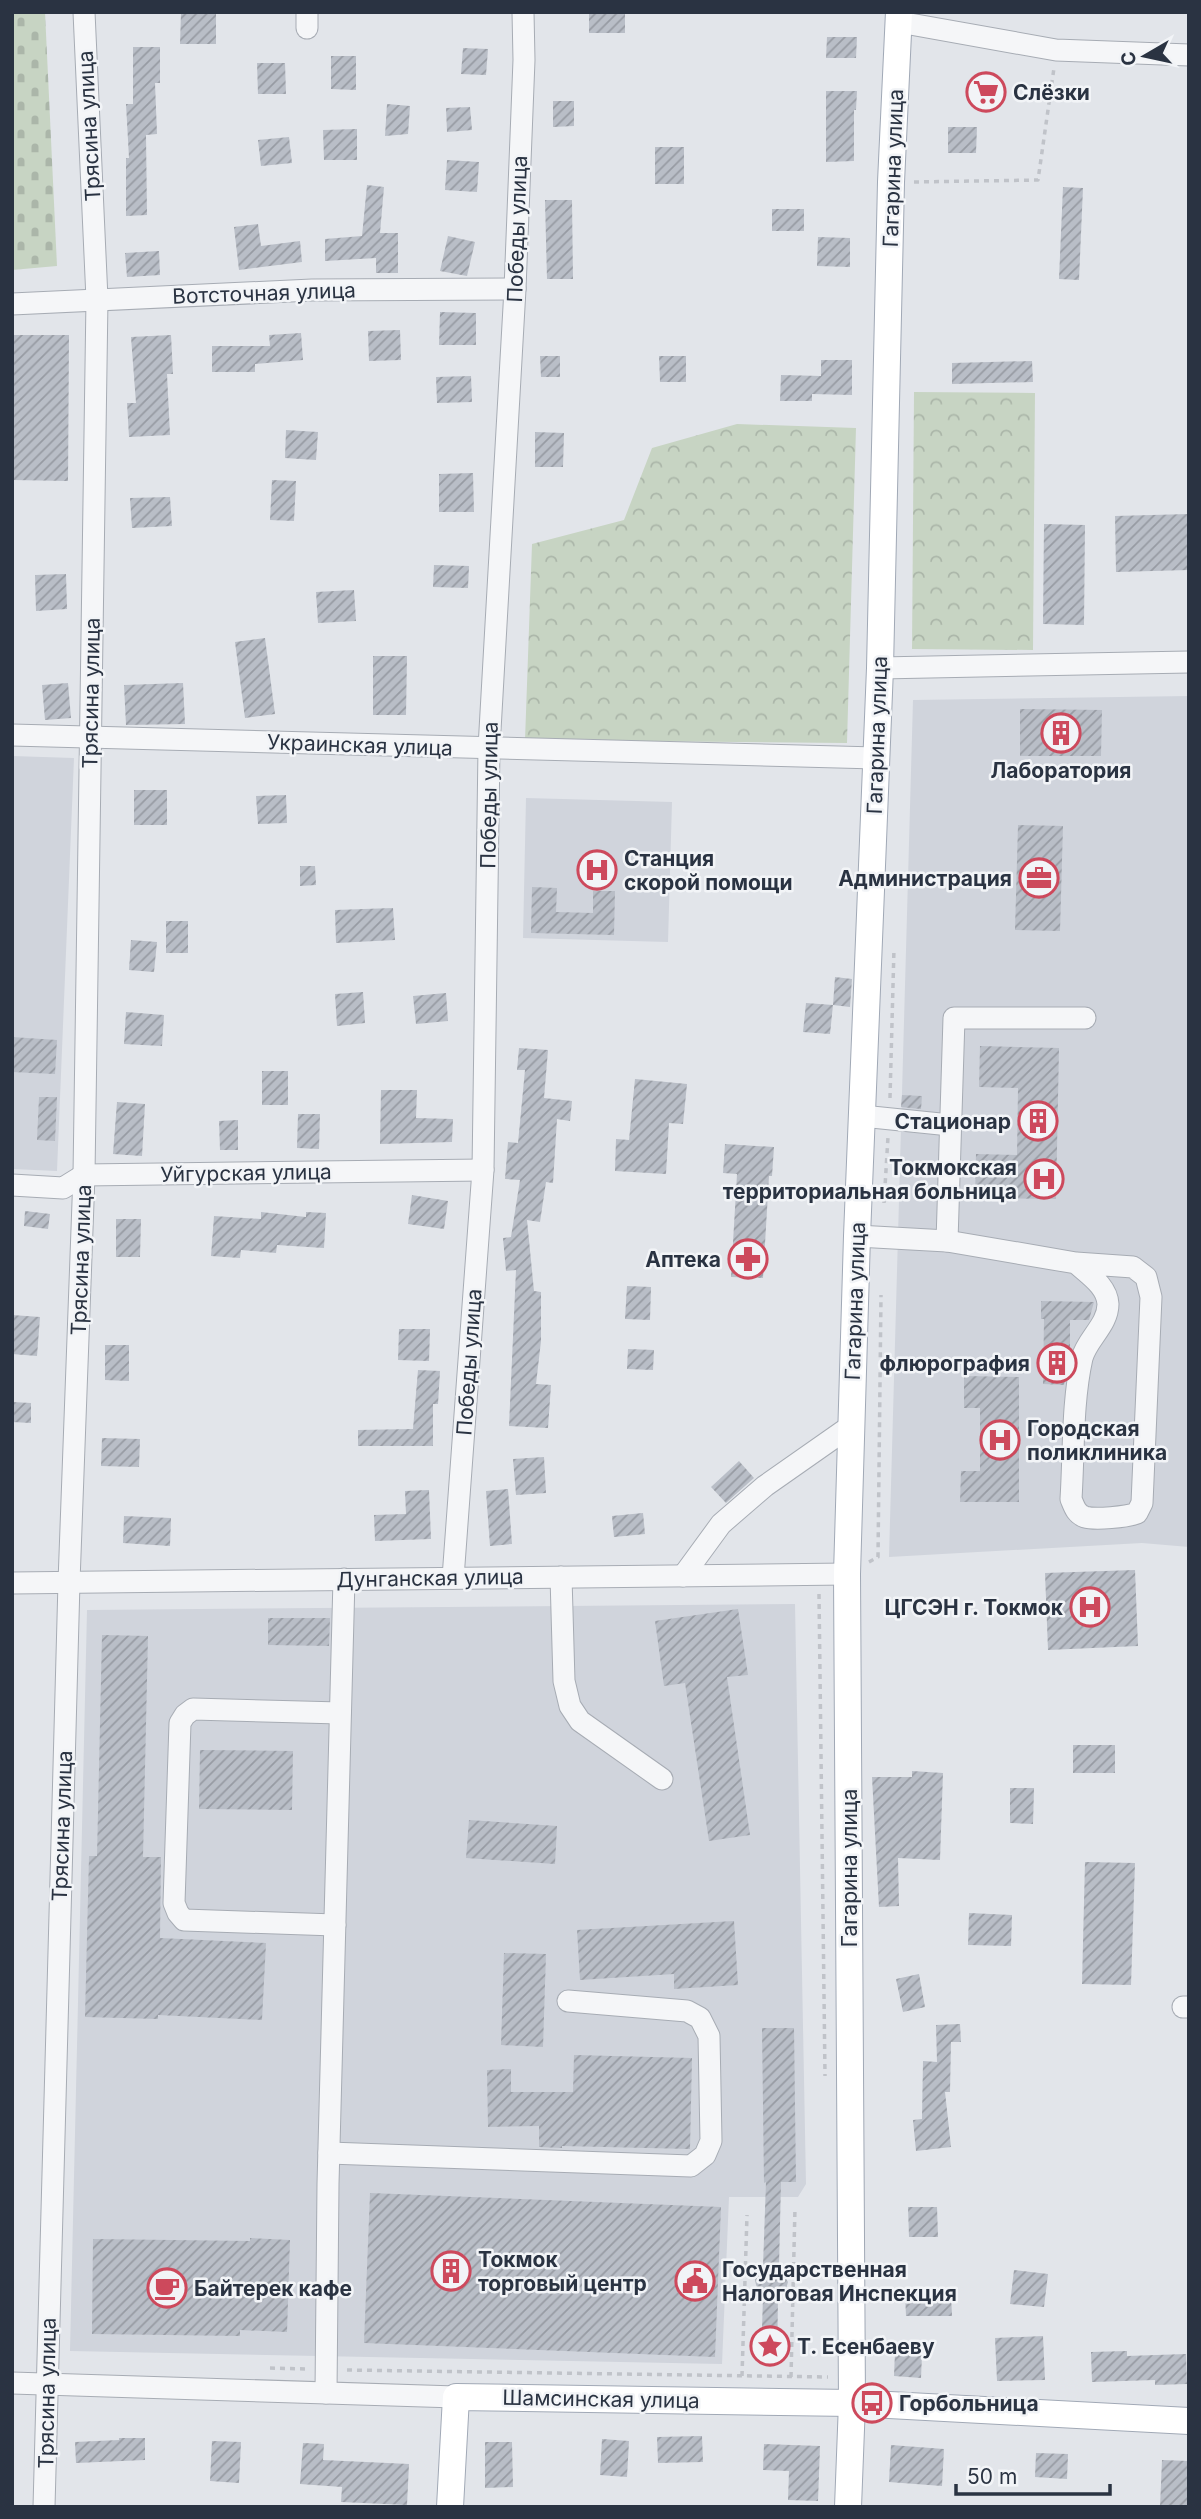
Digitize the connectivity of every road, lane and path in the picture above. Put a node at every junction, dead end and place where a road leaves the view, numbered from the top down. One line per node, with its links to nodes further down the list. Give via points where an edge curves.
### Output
1 (84, 12): 8 (street, Трясина улица)
2 (523, 12): 7 (street, Победы улица)
3 (899, 17): 4 (street); 6 (main road, Гагарина улица)
4 (1056, 50): 5 (street); 6 (path, via 1038,180)
5 (1189, 55)
6 (891, 182): 11 (main road, Гагарина улица)
7 (515, 289): 8 (street, Вотсточная улица, via 312,290); 14 (street, Победы улица)
8 (97, 299): 9 (street, Вотсточная улица); 13 (street, Трясина улица)
9 (12, 304)
10 (1189, 662): 11 (street)
11 (880, 668): 15 (main road, Гагарина улица)
12 (12, 735): 13 (street, Украинская улица)
13 (90, 737): 14 (street, Украинская улица); 20 (street, Трясина улица)
14 (489, 748): 15 (street, Украинская улица); 19 (street, Победы улица)
15 (876, 758): 17 (main road, Гагарина улица)
16 (1085, 1018): 18 (street, via 954,1018)
17 (862, 1116): 18 (street); 22 (main road, Гагарина улица)
18 (950, 1125): 23 (street)
19 (483, 1170): 20 (street, Уйгурская улица); 30 (street, Победы улица)
20 (84, 1175): 21 (street, Уйгурская улица, via 63,1188); 32 (street, Трясина улица)
21 (12, 1185)
22 (857, 1236): 23 (street); 25 (main road, Гагарина улица)
23 (947, 1241): 24 (street)
24 (1076, 1263): 24 (street, via 1106,1291 1108,1308 1083,1353 1077,1379 1071,1499 1085,1517 1128,1516 1137,1513 1142,1503 1151,1297 1146,1277 1133,1266)
25 (852, 1425): 27 (main road, Гагарина улица); 28 (street, via 765,1486 721,1524)
26 (819, 1574): 27 (street, Дунганская улица); 28 (street, Дунганская улица); 38 (path)
27 (847, 1574): 50 (main road, Гагарина улица)
28 (683, 1576): 29 (street, Дунганская улица)
29 (561, 1577): 30 (street, Дунганская улица); 35 (street, via 564,1681 570,1706 580,1721)
30 (453, 1578): 31 (street, Дунганская улица)
31 (344, 1579): 32 (street, Дунганская улица); 34 (street)
32 (69, 1582): 33 (street, Дунганская улица); 47 (street, Трясина улица)
33 (12, 1583)
34 (340, 1713): 36 (street); 36 (street, via 193,1709 185,1714 180,1723 174,1889 174,1903 184,1920)
35 (662, 1779)
36 (335, 1925): 39 (street)
37 (568, 2001): 39 (street, via 687,2011 700,2018 709,2036 711,2141 705,2155 691,2166)
38 (825, 2087)
39 (329, 2153): 43 (street)
40 (795, 2207): 45 (path)
41 (747, 2215): 44 (path)
42 (270, 2368): 43 (path)
43 (326, 2369): 44 (path); 48 (street)
44 (742, 2376): 45 (path)
45 (791, 2377): 50 (path, via 828,2377)
46 (12, 2383): 47 (street, Шамсинская улица)
47 (49, 2384): 48 (street, Шамсинская улица); 52 (street, Трясина улица)
48 (326, 2393): 49 (street, Шамсинская улица)
49 (456, 2397): 50 (main road, Шамсинская улица); 53 (main road)
50 (840, 2402): 51 (main road, Шамсинская улица); 54 (main road, Гагарина улица)
51 (1189, 2421)
52 (44, 2507)
53 (450, 2507)
54 (848, 2507)

